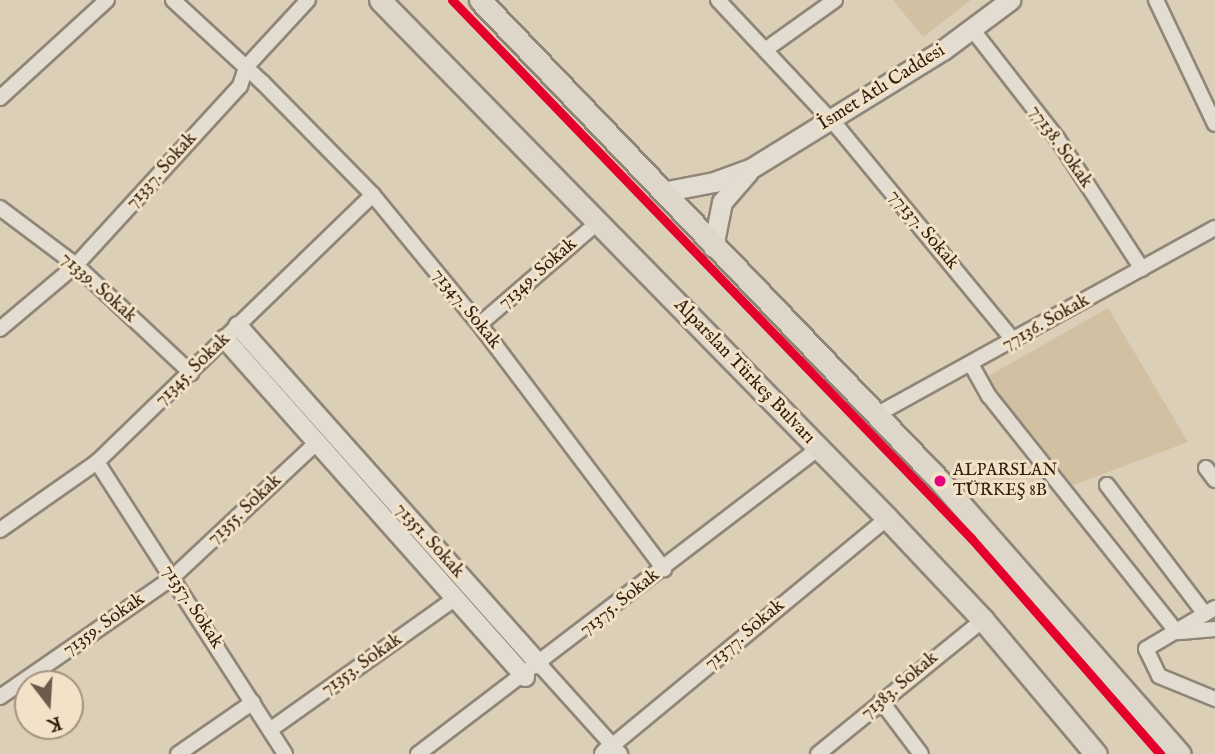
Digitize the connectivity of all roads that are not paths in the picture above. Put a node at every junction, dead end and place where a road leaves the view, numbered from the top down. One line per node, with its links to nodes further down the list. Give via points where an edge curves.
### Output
1 (107, 0): 13 (street)
2 (173, 0): 12 (street, 71347. Sokak)
3 (307, 0): 12 (street, 71337. Sokak)
4 (380, 0): 20 (main road, Alparslan Türkeş Bulvarı, via 485,102)
5 (480, 0): 17 (main road)
6 (718, 0): 11 (street, 77137. Sokak)
7 (835, 0): 11 (street)
8 (1010, 0): 10 (main road, İsmet Atlı Caddesi)
9 (1156, 0): 15 (street)
10 (972, 29): 14 (main road, İsmet Atlı Caddesi); 24 (street, 77138. Sokak, via 1057,138)
11 (765, 50): 14 (street, 77137. Sokak)
12 (246, 67): 18 (street, 71347. Sokak); 23 (street, 71337. Sokak, via 240,86)
13 (0, 98)
14 (830, 120): 16 (main road, İsmet Atlı Caddesi); 29 (street, 77137. Sokak)
15 (1215, 124)
16 (750, 169): 17 (main road); 22 (main road, via 722,202)
17 (662, 192): 22 (main road)
18 (373, 195): 25 (street, 71347. Sokak); 26 (street, 71345. Sokak)
19 (0, 208): 23 (street, 71339. Sokak)
20 (597, 223): 25 (street, 71349. Sokak); 34 (main road, Alparslan Türkeş Bulvarı)
21 (1215, 228): 24 (street, 77136. Sokak)
22 (713, 247): 32 (main road)
23 (76, 265): 27 (street, 71337. Sokak); 31 (street, 71339. Sokak)
24 (1142, 269): 29 (street, 77136. Sokak)
25 (480, 324): 39 (street, 71347. Sokak)
26 (238, 326): 28 (street, 71345. Sokak); 46 (street, 71351. Sokak)
27 (0, 329)
28 (225, 339): 31 (street, 71345. Sokak); 33 (street, 71351. Sokak)
29 (1014, 341): 30 (street, 77136. Sokak)
30 (971, 364): 32 (street, 77136. Sokak); 45 (street, via 989,396)
31 (191, 373): 35 (street, 71345. Sokak)
32 (876, 415): 60 (main road, via 940,481)
33 (316, 443): 40 (street, 71355. Sokak); 41 (street, 71351. Sokak)
34 (819, 448): 37 (main road, Alparslan Türkeş Bulvarı); 39 (street, 71375. Sokak)
35 (97, 462): 38 (street, 71345. Sokak); 40 (street, 71357. Sokak)
36 (1107, 485): 42 (street)
37 (887, 518): 43 (main road, Alparslan Türkeş Bulvarı); 53 (street, 71377. Sokak)
38 (0, 530)
39 (664, 569): 46 (street, 71375. Sokak)
40 (173, 577): 48 (street, 71359. Sokak); 51 (street, 71357. Sokak)
41 (454, 599): 47 (street, 71351. Sokak); 52 (street, 71353. Sokak)
42 (1210, 611): 45 (street)
43 (983, 620): 50 (street, 71383. Sokak); 59 (main road, Alparslan Türkeş Bulvarı)
44 (1215, 629): 45 (street)
45 (1177, 632): 49 (street, via 1146,649 1159,676)
46 (540, 665): 47 (street, 71375. Sokak); 53 (street, 71351. Sokak)
47 (525, 677): 56 (street, 71375. Sokak)
48 (0, 697)
49 (1215, 699)
50 (881, 701): 57 (street, 71383. Sokak); 58 (street)
51 (253, 702): 52 (street, 71357. Sokak); 54 (street)
52 (270, 730): 55 (street, 71357. Sokak)
53 (612, 751)
54 (178, 754)
55 (285, 754)
56 (418, 754)
57 (818, 754)
58 (921, 754)
59 (1096, 754)
60 (1180, 754)

